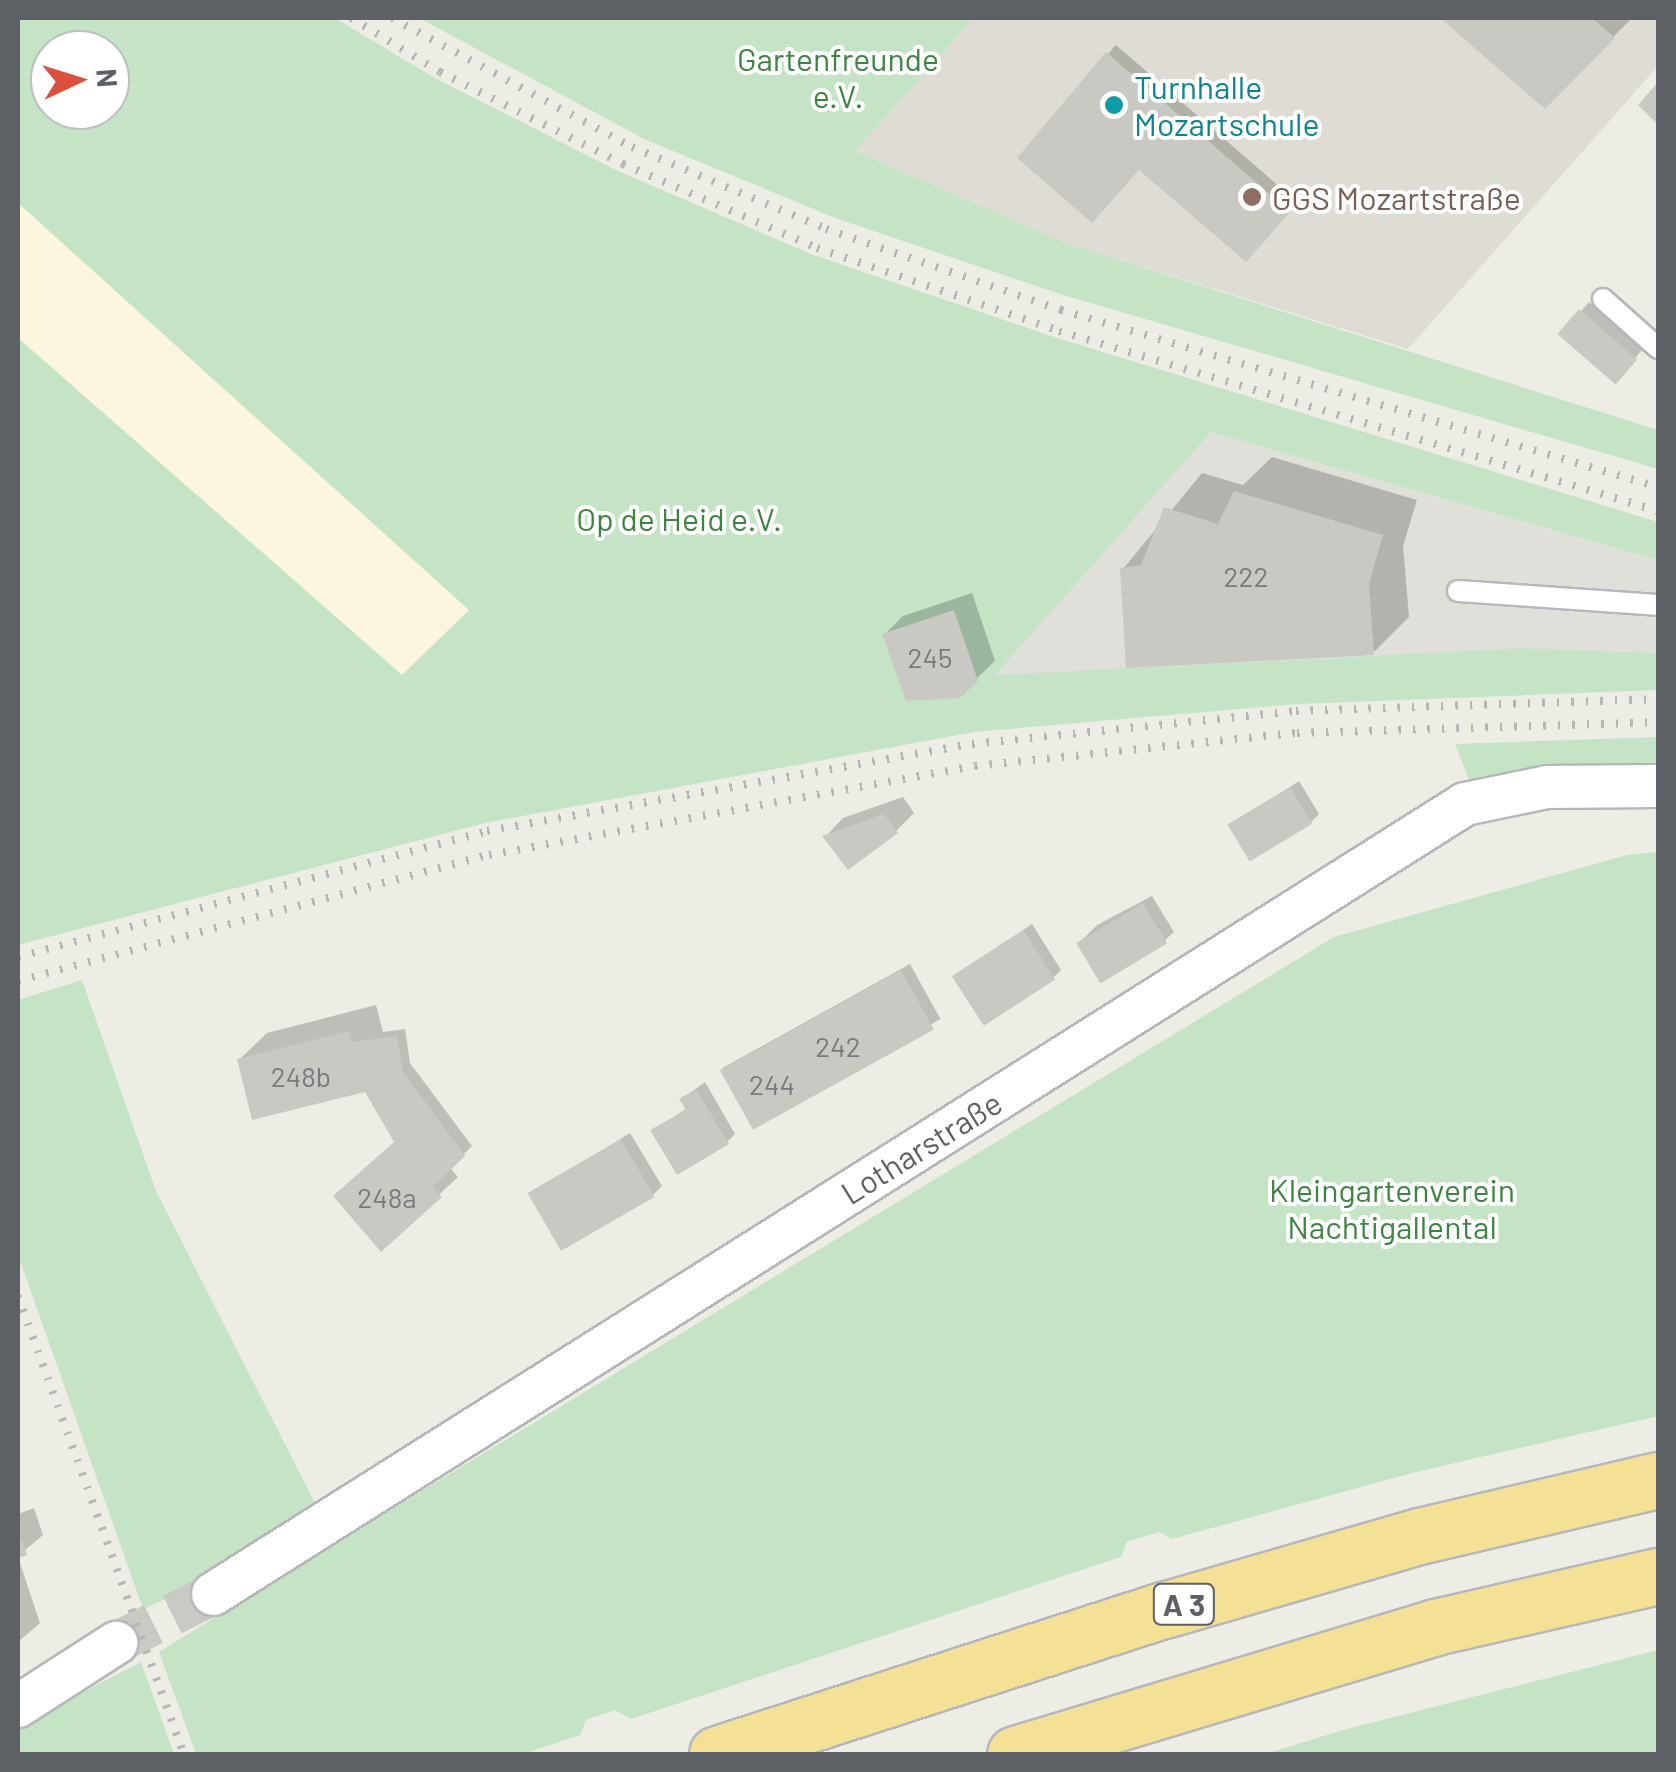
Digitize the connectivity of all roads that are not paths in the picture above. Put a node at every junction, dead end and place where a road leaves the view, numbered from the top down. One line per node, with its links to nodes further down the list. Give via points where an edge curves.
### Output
1 (1603, 299): 2 (lane)
2 (1658, 348)
3 (1458, 590): 4 (lane)
4 (1658, 605)
5 (1658, 786): 8 (street, Lotharstraße, via 1547,787 1466,804)
6 (1658, 1480): 11 (highway, A 3, via 1418,1536)
7 (1658, 1576): 12 (highway, via 1435,1627)
8 (213, 1594)
9 (116, 1643): 10 (street)
10 (18, 1706)
11 (717, 1754)
12 (1015, 1754)

